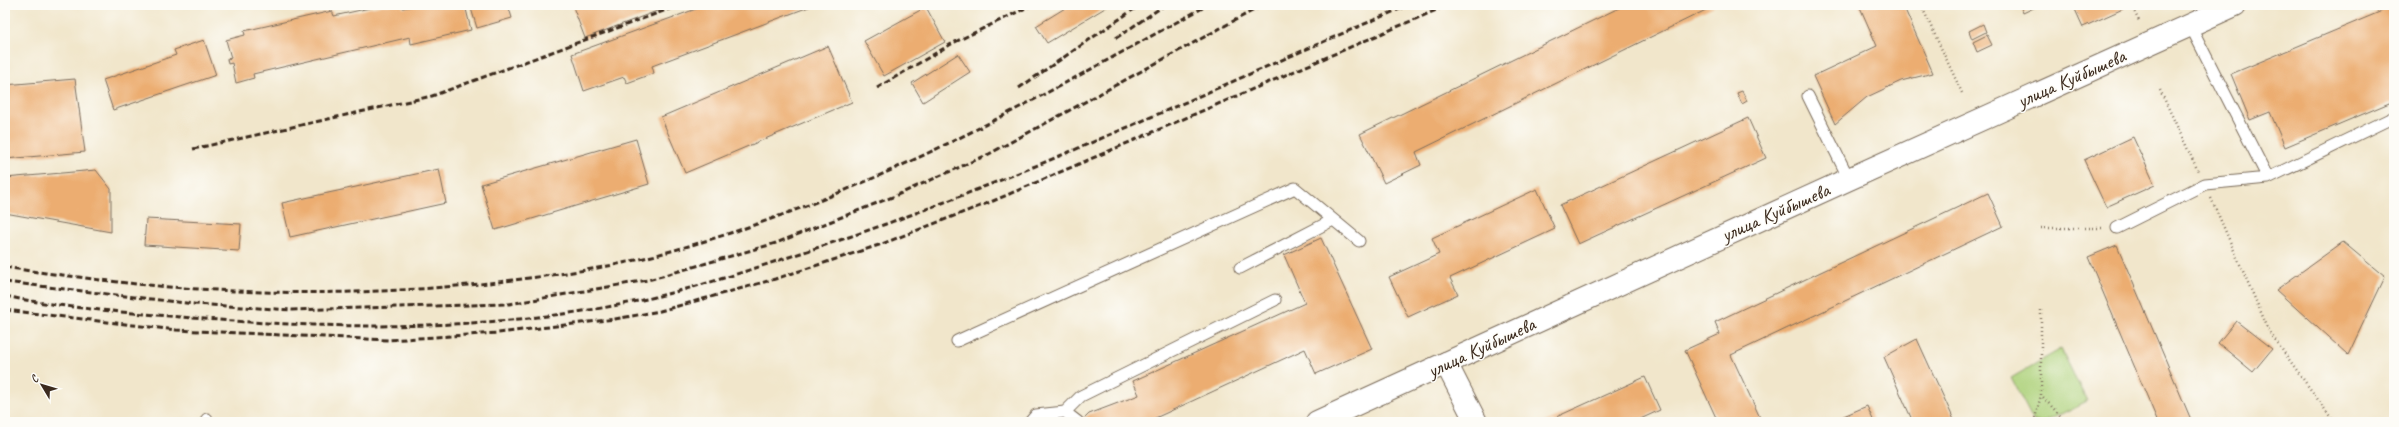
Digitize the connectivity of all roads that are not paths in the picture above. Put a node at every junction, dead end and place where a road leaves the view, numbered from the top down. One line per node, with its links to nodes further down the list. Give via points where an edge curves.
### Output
1 (2235, 5): 2 (street, улица Куйбышева)
2 (2190, 25): 5 (lane); 6 (street, улица Куйбышева)
3 (1808, 96): 6 (lane)
4 (2394, 117): 5 (lane)
5 (2268, 178): 8 (lane, via 2205,184)
6 (1848, 179): 13 (street, улица Куйбышева)
7 (1333, 220): 9 (lane); 10 (lane); 12 (lane, via 1295,188)
8 (2116, 228)
9 (1359, 241)
10 (1240, 268)
11 (1275, 300): 14 (lane, via 1081,396)
12 (957, 341)
13 (1446, 363): 17 (street, улица Куйбышева); 18 (street)
14 (1065, 412): 15 (lane, via 1036,415); 16 (lane)
15 (1030, 422)
16 (1078, 422)
17 (1317, 422)
18 (1476, 422)

